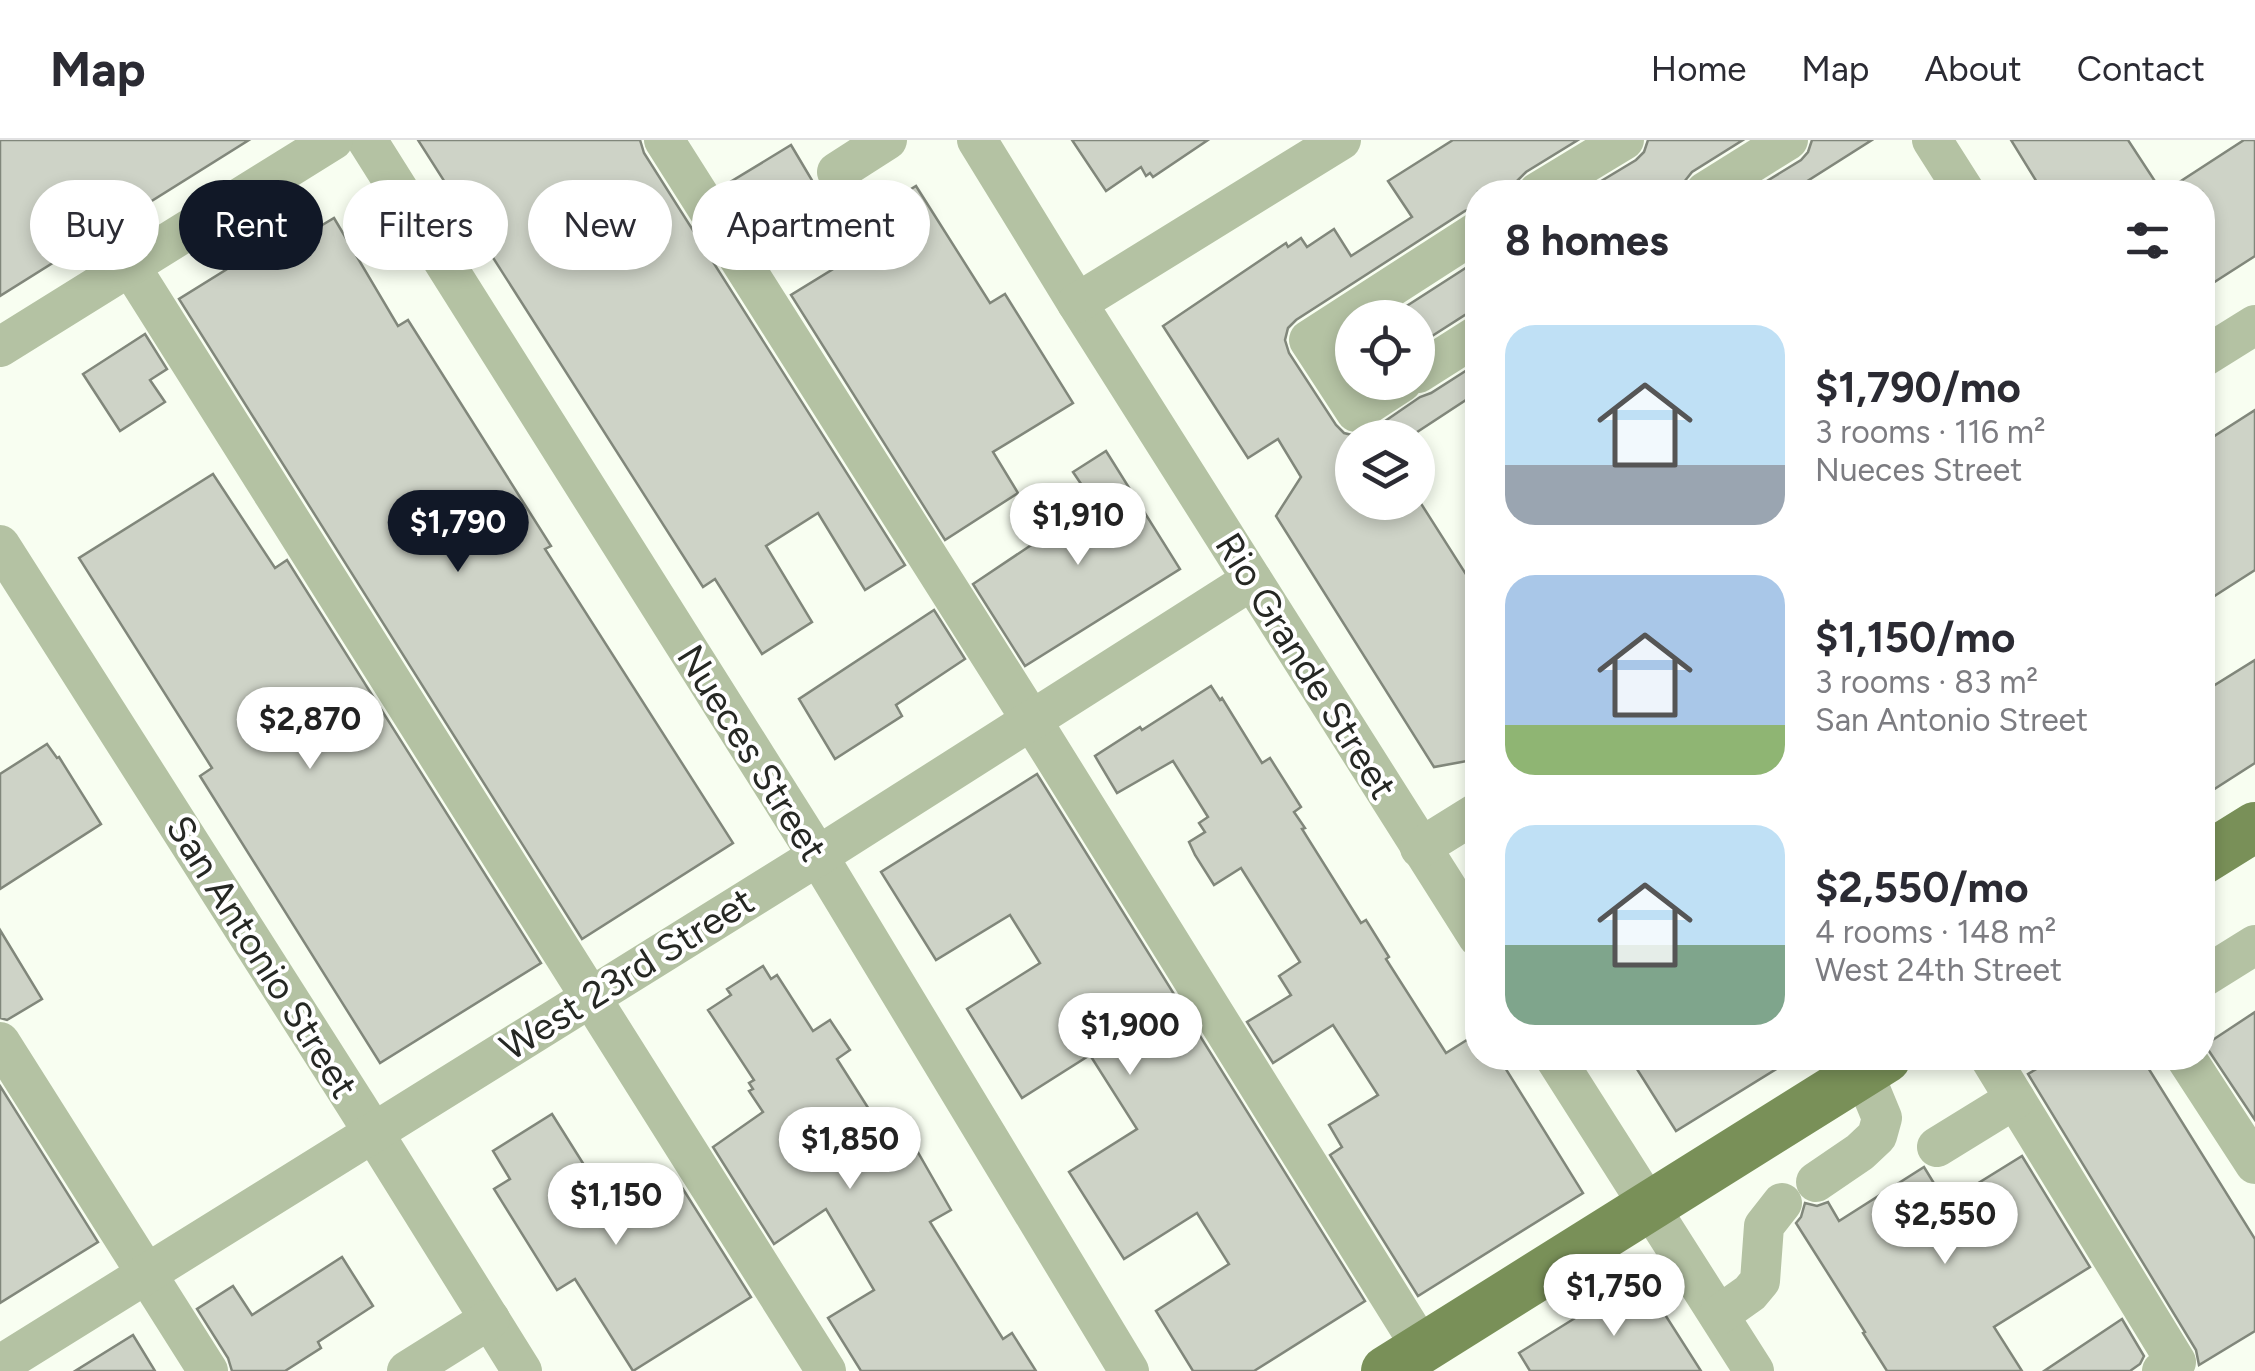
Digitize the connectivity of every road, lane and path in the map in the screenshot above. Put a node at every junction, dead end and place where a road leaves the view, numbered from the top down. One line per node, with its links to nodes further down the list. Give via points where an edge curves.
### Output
1 (333, 140): 15 (street)
2 (368, 140): 36 (street, Nueces Street)
3 (664, 140): 31 (street)
4 (887, 140): 10 (street)
5 (977, 140): 19 (street, Rio Grande Street)
6 (1341, 140): 19 (street)
7 (1624, 140): 11 (street)
8 (1788, 140): 12 (street)
9 (1932, 140): 13 (street)
10 (836, 172)
11 (1569, 180)
12 (1724, 180)
13 (1957, 180)
14 (1465, 239): 18 (street)
15 (159, 248)
16 (124, 270): 23 (street)
17 (133, 270): 40 (street)
18 (1371, 300)
19 (1077, 304): 30 (street, Rio Grande Street)
20 (1335, 323): 26 (street, via 1309,340)
21 (2255, 325): 24 (street)
22 (1465, 343): 25 (street)
23 (0, 347)
24 (2215, 350)
25 (1435, 362)
26 (1335, 380)
27 (1348, 400): 28 (street, via 1356,412)
28 (1374, 400)
29 (0, 546): 47 (street, San Antonio Street)
30 (1252, 580): 31 (street, West 23rd Street); 34 (street, Rio Grande Street)
31 (1032, 721): 36 (street, West 23rd Street); 56 (street)
32 (1465, 820): 34 (street)
33 (2255, 827): 35 (main road)
34 (1420, 848): 37 (street, Rio Grande Street)
35 (2215, 852)
36 (818, 856): 40 (street, West 23rd Street); 62 (street, Nueces Street)
37 (1465, 917)
38 (2255, 945): 39 (street)
39 (2215, 970)
40 (590, 997): 47 (street, West 23rd Street); 61 (street)
41 (0, 1042): 53 (street)
42 (1563, 1070): 52 (street)
43 (1866, 1070): 52 (main road)
44 (1875, 1070): 50 (street, via 1882,1118 1877,1136)
45 (2194, 1070): 49 (street)
46 (2004, 1071): 48 (street); 64 (street, via 2176,1362)
47 (373, 1132): 53 (street, West 23rd Street); 55 (street, San Antonio Street)
48 (1936, 1147)
49 (2255, 1164)
50 (1816, 1182)
51 (1782, 1203): 54 (street, via 1764,1226 1760,1280)
52 (1650, 1205): 54 (street); 56 (main road)
53 (146, 1274): 57 (street, West 23rd Street); 58 (street)
54 (1719, 1314): 63 (street)
55 (490, 1319): 59 (street); 60 (street, San Antonio Street)
56 (1404, 1359)
57 (0, 1365)
58 (208, 1371)
59 (407, 1371)
60 (522, 1371)
61 (826, 1371)
62 (1129, 1371)
63 (1754, 1371)
64 (2162, 1371)

